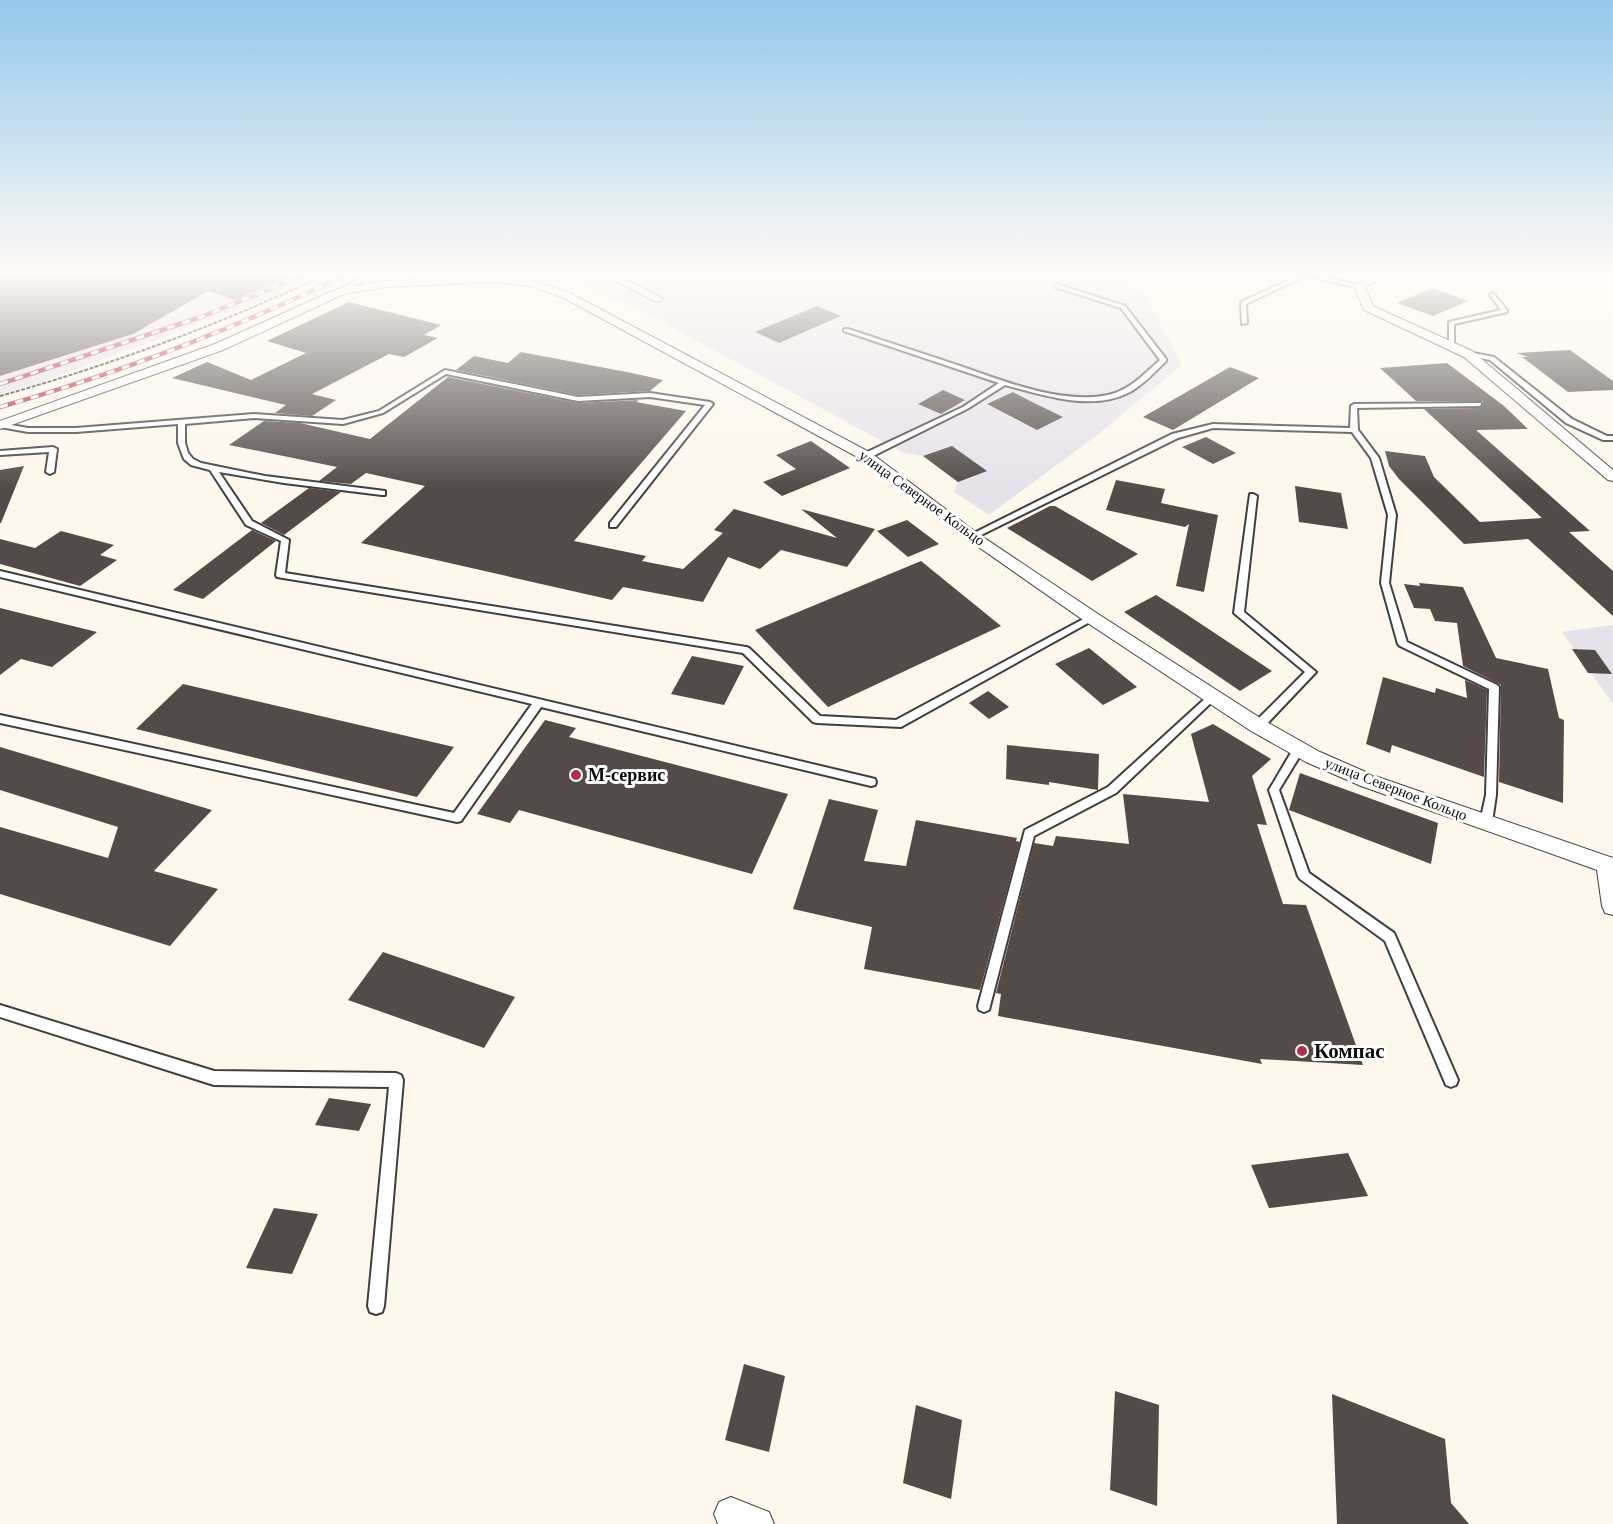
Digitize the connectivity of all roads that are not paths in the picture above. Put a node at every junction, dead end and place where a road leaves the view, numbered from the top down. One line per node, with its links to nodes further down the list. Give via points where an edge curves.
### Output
1 (219, 347): 10 (street, улица Северное Кольцо)
2 (664, 347): 14 (street, улица Северное Кольцо)
3 (897, 347): 7 (lane)
4 (1154, 347): 7 (lane, via 1164,360 1126,392 1100,398 1067,398)
5 (1456, 347): 6 (street)
6 (1468, 354): 12 (lane, via 1492,358 1569,422); 17 (street)
7 (1004, 383): 14 (lane, via 964,408)
8 (1479, 404): 11 (lane, via 1354,406)
9 (182, 422): 10 (lane, via 76,430); 15 (lane, via 181,442 188,459); 20 (lane, via 254,416 344,422 381,412 445,372 578,399 650,395 710,404)
10 (0, 425)
11 (1354, 430): 21 (lane, via 1213,426 1174,436); 30 (lane, via 1375,458 1392,515 1385,583 1403,644 1494,687 1491,795)
12 (1613, 438)
13 (0, 453): 16 (lane, via 53,449)
14 (866, 456): 21 (street, улица Северное Кольцо)
15 (213, 469): 18 (lane); 23 (lane, via 249,523 285,540 280,575 746,650 817,719 897,724)
16 (50, 472)
17 (1613, 477)
18 (382, 493)
19 (1253, 496): 27 (lane, via 1239,613 1311,672)
20 (613, 525)
21 (972, 536): 23 (street, улица Северное Кольцо)
22 (0, 574): 25 (lane)
23 (1092, 618): 24 (street, улица Северное Кольцо)
24 (1212, 697): 27 (street, улица Северное Кольцо); 33 (lane, via 1112,790 1029,833)
25 (538, 703): 26 (lane, via 458,818); 29 (lane)
26 (0, 719)
27 (1258, 726): 28 (street, улица Северное Кольцо)
28 (1299, 749): 30 (street, улица Северное Кольцо, via 1368,781); 35 (lane, via 1274,790 1304,876 1390,937)
29 (871, 782)
30 (1486, 822): 31 (street, улица Северное Кольцо)
31 (1610, 866): 32 (street)
32 (1613, 906)
33 (984, 1006)
34 (0, 1011): 36 (lane, via 214,1078 396,1080)
35 (1451, 1080)
36 (376, 1306)

